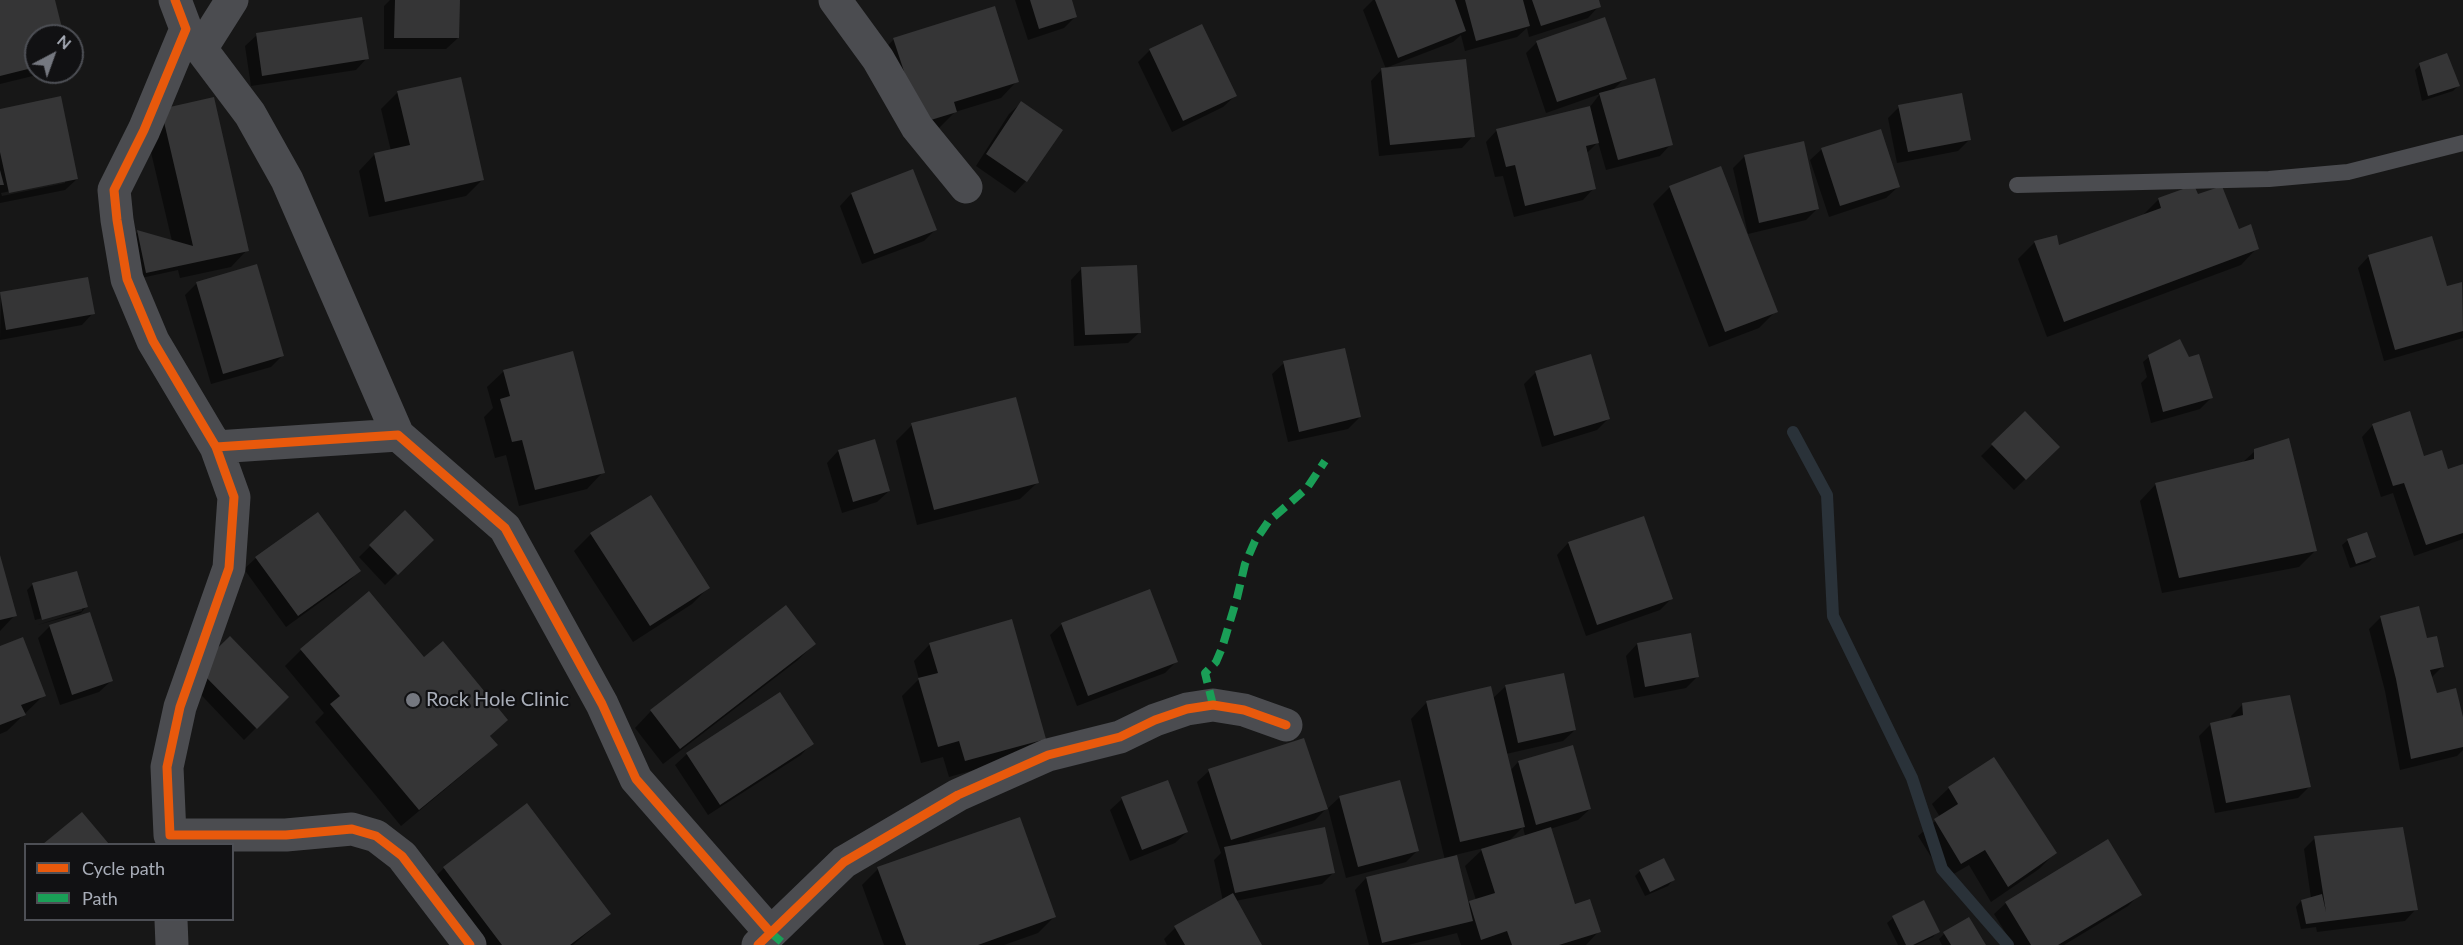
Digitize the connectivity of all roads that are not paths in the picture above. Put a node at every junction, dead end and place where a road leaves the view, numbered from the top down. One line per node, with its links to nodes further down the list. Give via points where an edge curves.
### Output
1 (232, 0): 3 (street)
2 (834, 0): 6 (street, via 878,59 917,127)
3 (187, 26): 7 (street, via 250,114 287,180); 8 (street, via 144,130 114,190 127,279 153,341)
4 (2463, 143): 5 (lane, via 2348,172 2269,179)
5 (2018, 185)
6 (966, 188)
7 (398, 435): 8 (street); 12 (street, via 505,528 602,704 636,779)
8 (216, 447): 10 (street, via 234,497 229,568 180,707 167,768)
9 (1286, 725): 12 (street, via 1244,710 1213,705 1187,709 1120,737 1048,755 958,795 844,862)
10 (170, 840): 14 (street, via 286,836 352,829 376,836 402,856)
11 (171, 921): 13 (street)
12 (764, 939)
13 (172, 945)
14 (470, 945)

